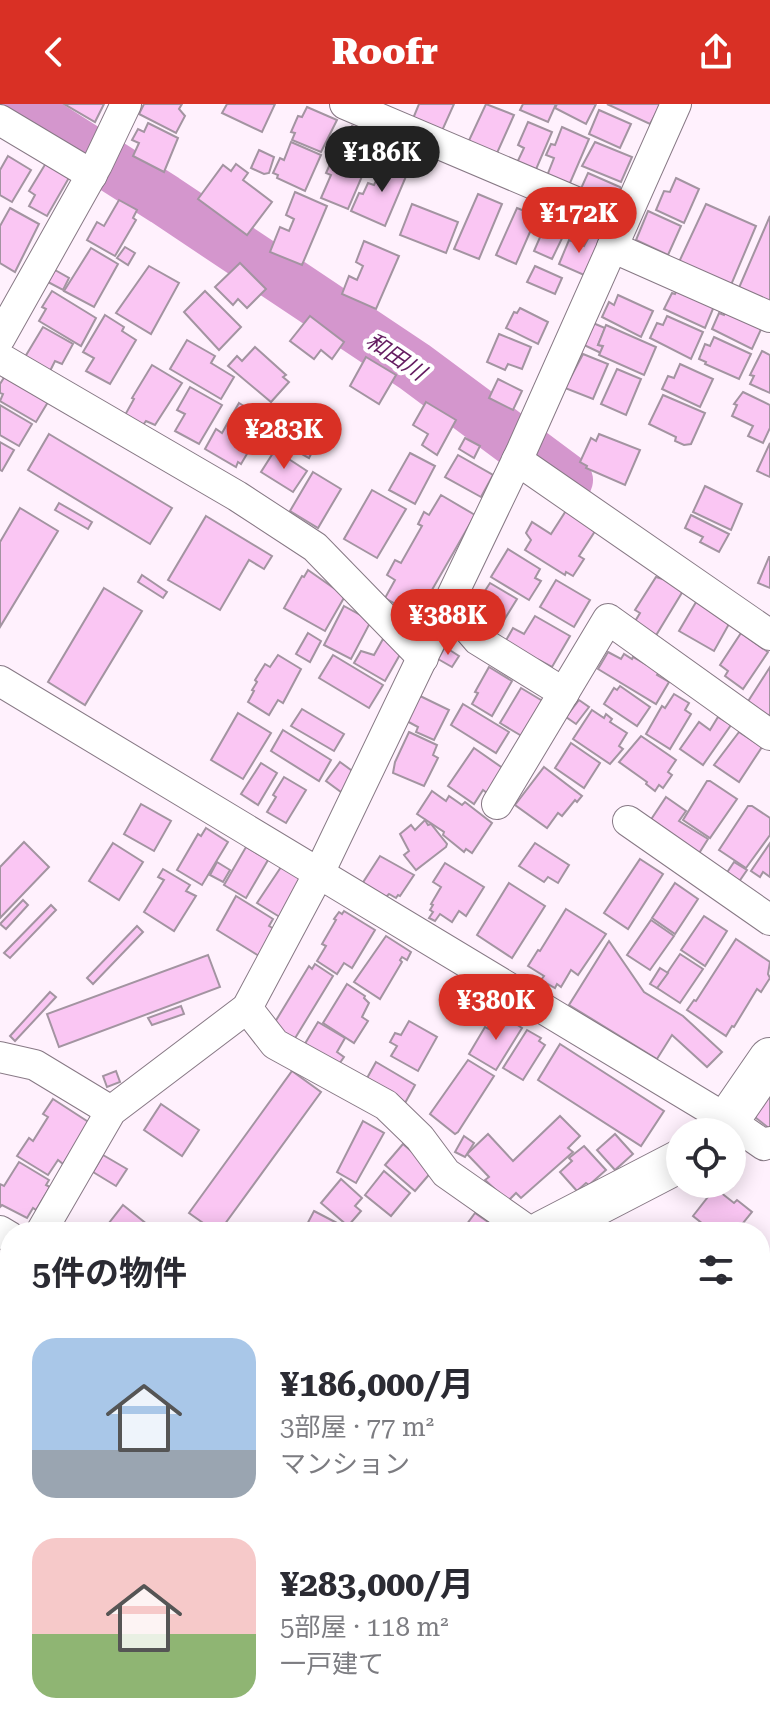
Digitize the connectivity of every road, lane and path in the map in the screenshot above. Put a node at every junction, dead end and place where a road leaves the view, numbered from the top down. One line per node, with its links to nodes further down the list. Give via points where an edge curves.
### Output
1 (126, 104): 5 (street)
2 (345, 104): 6 (street)
3 (676, 104): 6 (street)
4 (0, 120): 5 (street)
5 (99, 162): 8 (street)
6 (618, 234): 7 (street); 10 (street)
7 (770, 317)
8 (0, 338)
9 (0, 358): 13 (street, via 315,547)
10 (522, 448): 11 (street); 12 (street)
11 (448, 605): 13 (street); 15 (street, via 478,640)
12 (770, 635)
13 (423, 658): 19 (street)
14 (0, 681): 19 (street)
15 (564, 693): 16 (street, via 608,619); 17 (street)
16 (770, 735)
17 (497, 804)
18 (628, 821): 20 (street)
19 (319, 873): 21 (street); 25 (street)
20 (770, 920)
21 (247, 1008): 24 (street); 31 (street, via 275,1044 386,1105 446,1173)
22 (0, 1057): 24 (street, via 35,1065)
23 (770, 1059): 26 (street)
24 (111, 1111): 30 (street)
25 (709, 1118)
26 (728, 1118)
27 (746, 1137): 28 (street, via 764,1145)
28 (770, 1142)
29 (666, 1168): 32 (street)
30 (47, 1222)
31 (516, 1222)
32 (562, 1222)

